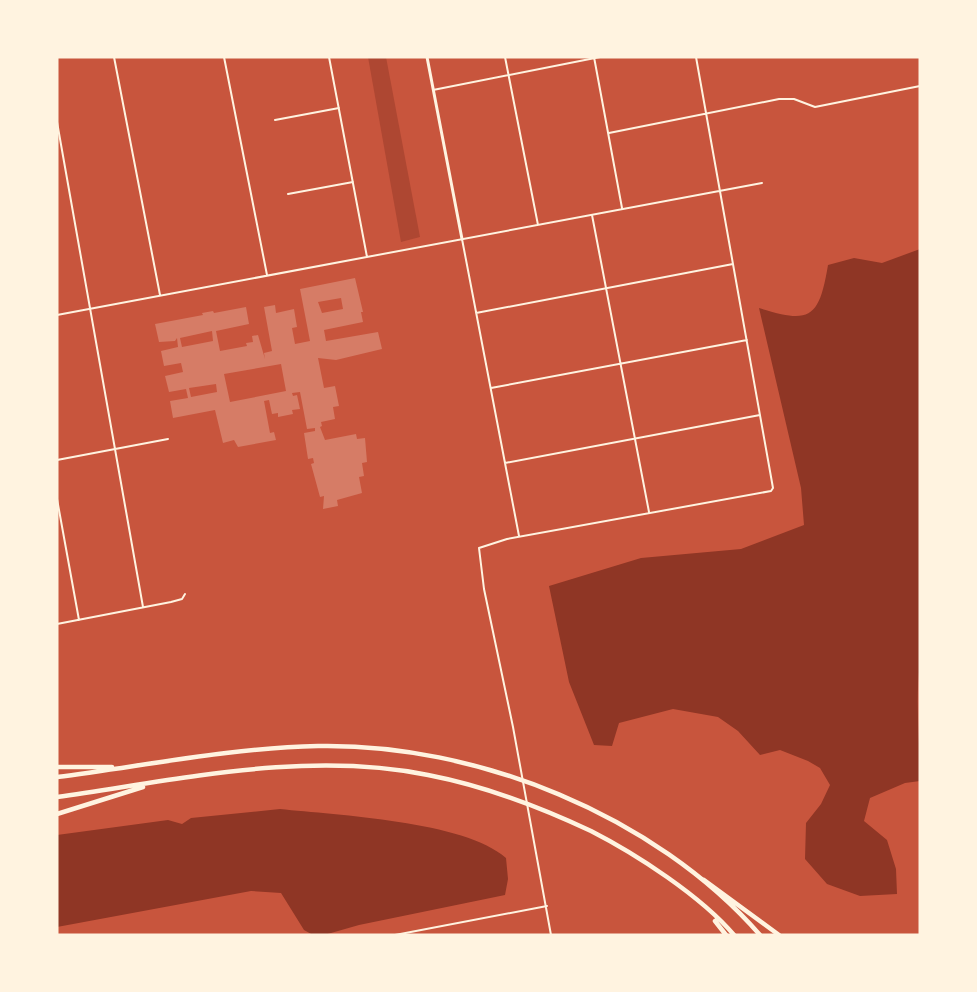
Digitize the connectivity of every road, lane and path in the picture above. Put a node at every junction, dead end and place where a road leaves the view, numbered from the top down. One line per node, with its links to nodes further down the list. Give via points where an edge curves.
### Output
1 (114, 57): 29 (street)
2 (224, 57): 27 (street)
3 (329, 57): 12 (street)
4 (427, 57): 11 (street)
5 (505, 57): 9 (street)
6 (600, 57): 8 (street)
7 (696, 57): 13 (street)
8 (595, 58): 9 (street); 16 (street)
9 (509, 76): 11 (street); 23 (street)
10 (920, 86): 13 (street, via 811,107 782,98)
11 (433, 90): 24 (street)
12 (339, 108): 14 (street); 17 (street)
13 (708, 114): 16 (street); 19 (street)
14 (275, 120)
15 (57, 122): 30 (street)
16 (609, 133): 21 (street)
17 (353, 182): 20 (street); 25 (street)
18 (762, 183): 19 (street)
19 (722, 191): 21 (street); 26 (street)
20 (288, 194)
21 (623, 209): 22 (street)
22 (592, 214): 23 (street); 28 (street)
23 (538, 225): 24 (street)
24 (462, 239): 25 (street); 31 (street)
25 (367, 256): 27 (street)
26 (733, 264): 28 (street); 33 (street)
27 (267, 275): 29 (street)
28 (606, 288): 31 (street); 34 (street)
29 (160, 295): 30 (street)
30 (92, 308): 32 (street); 39 (street)
31 (476, 313): 35 (street)
32 (57, 315)
33 (747, 340): 34 (street); 36 (street)
34 (621, 363): 35 (street); 37 (street)
35 (491, 388): 41 (street)
36 (760, 415): 37 (street); 43 (street, via 774,486 771,491)
37 (635, 438): 41 (street); 43 (street)
38 (168, 439): 39 (street)
39 (116, 450): 40 (street); 46 (street)
40 (57, 460)
41 (505, 463): 44 (street)
42 (57, 499): 47 (street)
43 (649, 513): 44 (street)
44 (519, 536): 56 (street, via 483,544 478,550)
45 (185, 594): 46 (street, via 182,599)
46 (143, 608): 47 (street)
47 (80, 620): 48 (street)
48 (57, 624)
49 (57, 767): 50 (highway)
50 (129, 768): 51 (highway); 55 (highway, via 319,746 436,756 546,789 600,813)
51 (57, 777)
52 (156, 783): 53 (highway); 54 (highway); 57 (highway, via 293,767 355,767 427,774 550,811 642,860)
53 (57, 797)
54 (57, 814)
55 (691, 872): 62 (highway); 63 (highway)
56 (547, 906): 58 (street); 59 (street)
57 (703, 908): 60 (highway); 61 (highway)
58 (395, 935)
59 (551, 935)
60 (726, 935)
61 (734, 935)
62 (760, 935)
63 (778, 935)

